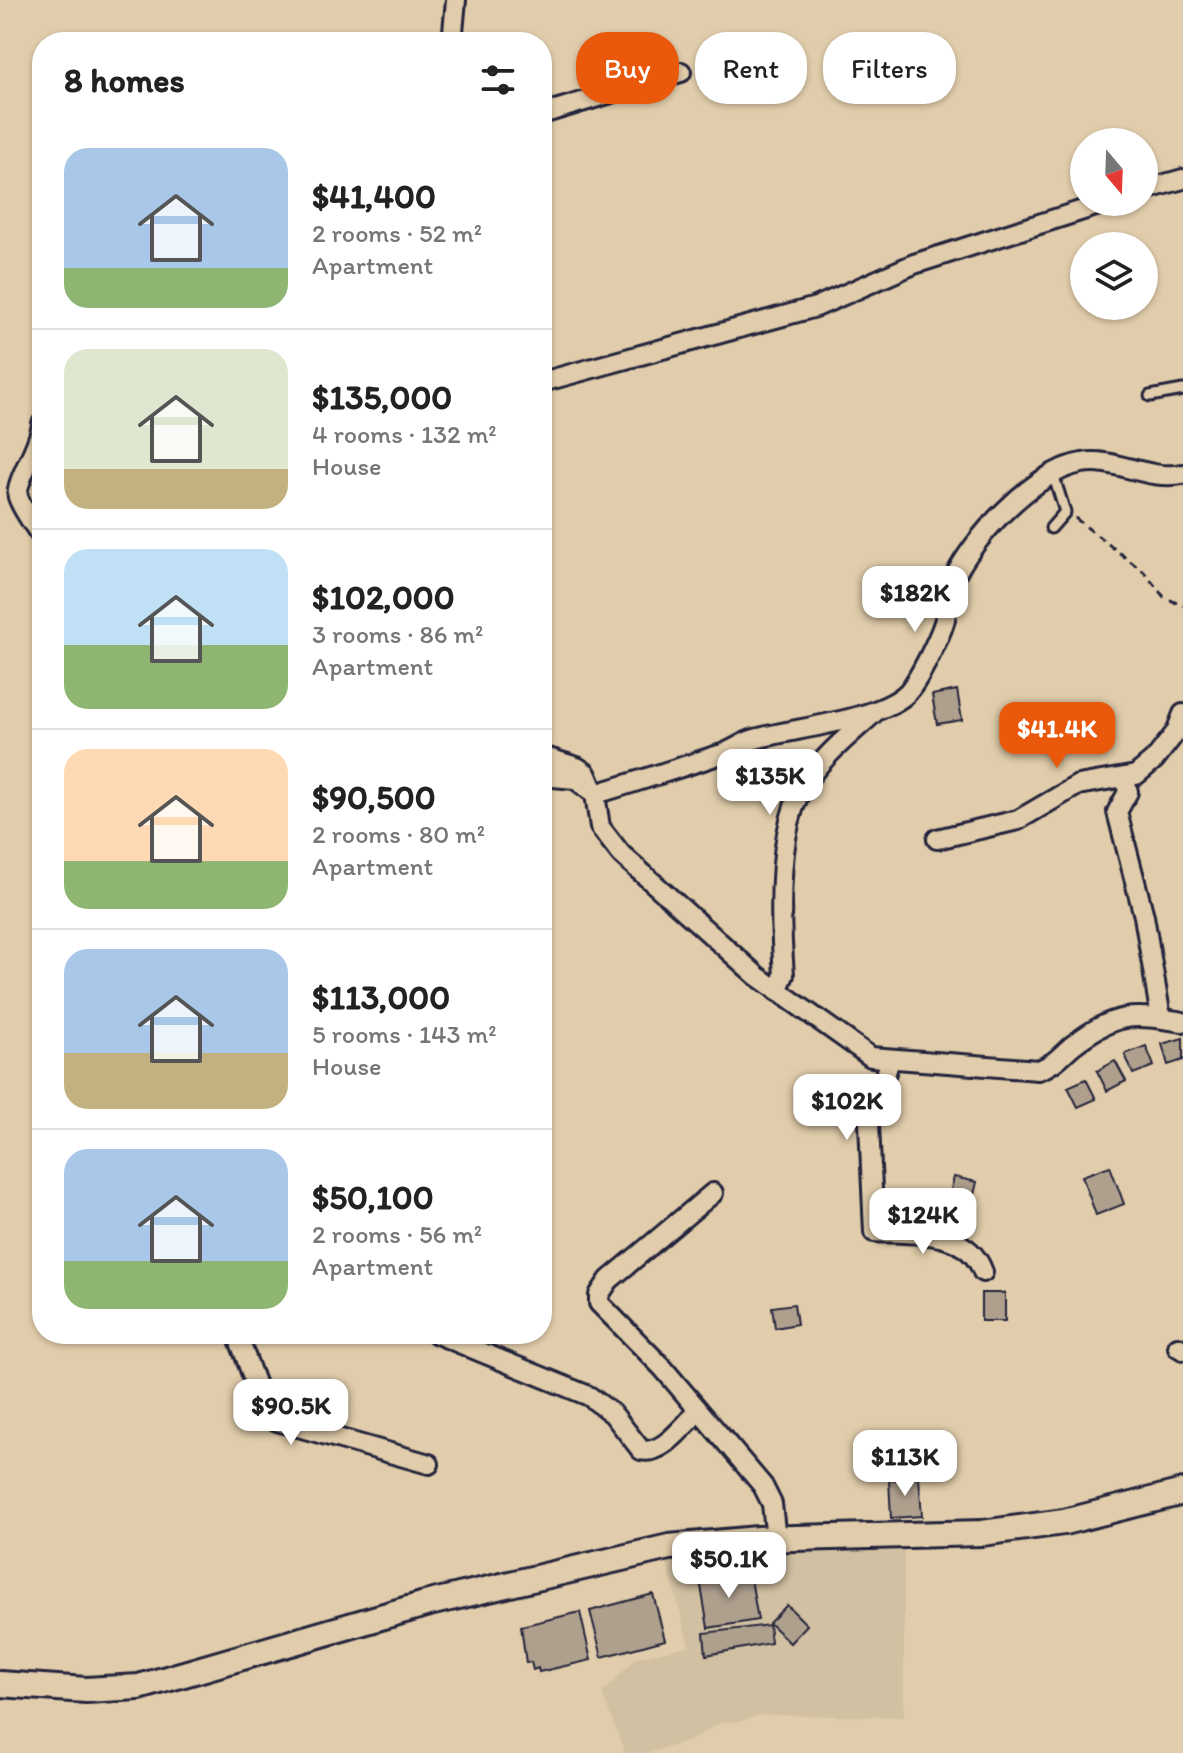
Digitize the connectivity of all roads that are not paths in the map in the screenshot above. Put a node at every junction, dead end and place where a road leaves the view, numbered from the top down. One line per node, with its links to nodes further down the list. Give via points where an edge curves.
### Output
1 (456, 0): 2 (street)
2 (453, 32)
3 (681, 72): 4 (street)
4 (552, 111)
5 (1183, 179): 6 (street)
6 (1158, 186)
7 (1070, 214): 8 (street, via 931,258 816,307)
8 (552, 379)
9 (1183, 390): 10 (lane)
10 (1150, 396)
11 (32, 459): 14 (street, via 17,486)
12 (1053, 474): 13 (street, via 1093,462 1151,476); 15 (lane, via 1065,512); 16 (street, via 1013,500 961,567 948,592 943,624 912,686)
13 (1183, 474)
14 (32, 521)
15 (1051, 528)
16 (880, 708): 21 (street, via 753,740); 23 (street, via 798,795 786,839 784,975)
17 (1182, 723): 20 (street, via 1149,766)
18 (552, 759): 21 (street, via 586,773)
19 (552, 777): 21 (street, via 575,779)
20 (1125, 779): 22 (street, via 1078,785 1018,820); 24 (street, via 1128,792 1117,812 1144,916)
21 (595, 794): 23 (street, via 600,827 609,842)
22 (937, 839)
23 (777, 991): 26 (street, via 871,1057)
24 (1161, 1018): 25 (street); 26 (street, via 1119,1018 1038,1070)
25 (1183, 1022)
26 (890, 1060): 28 (street, via 869,1124 874,1232 954,1241 976,1256)
27 (713, 1193): 31 (street, via 609,1280 599,1295 599,1303)
28 (983, 1272)
29 (241, 1344): 32 (street, via 264,1407 277,1421)
30 (462, 1344): 31 (street, via 589,1396 613,1414 635,1446 647,1452 661,1447)
31 (698, 1411): 34 (street, via 768,1495)
32 (429, 1464)
33 (1183, 1492): 34 (main road, via 1016,1529)
34 (776, 1539): 35 (main road, via 669,1547 527,1579 139,1687 86,1690)
35 (0, 1684)

